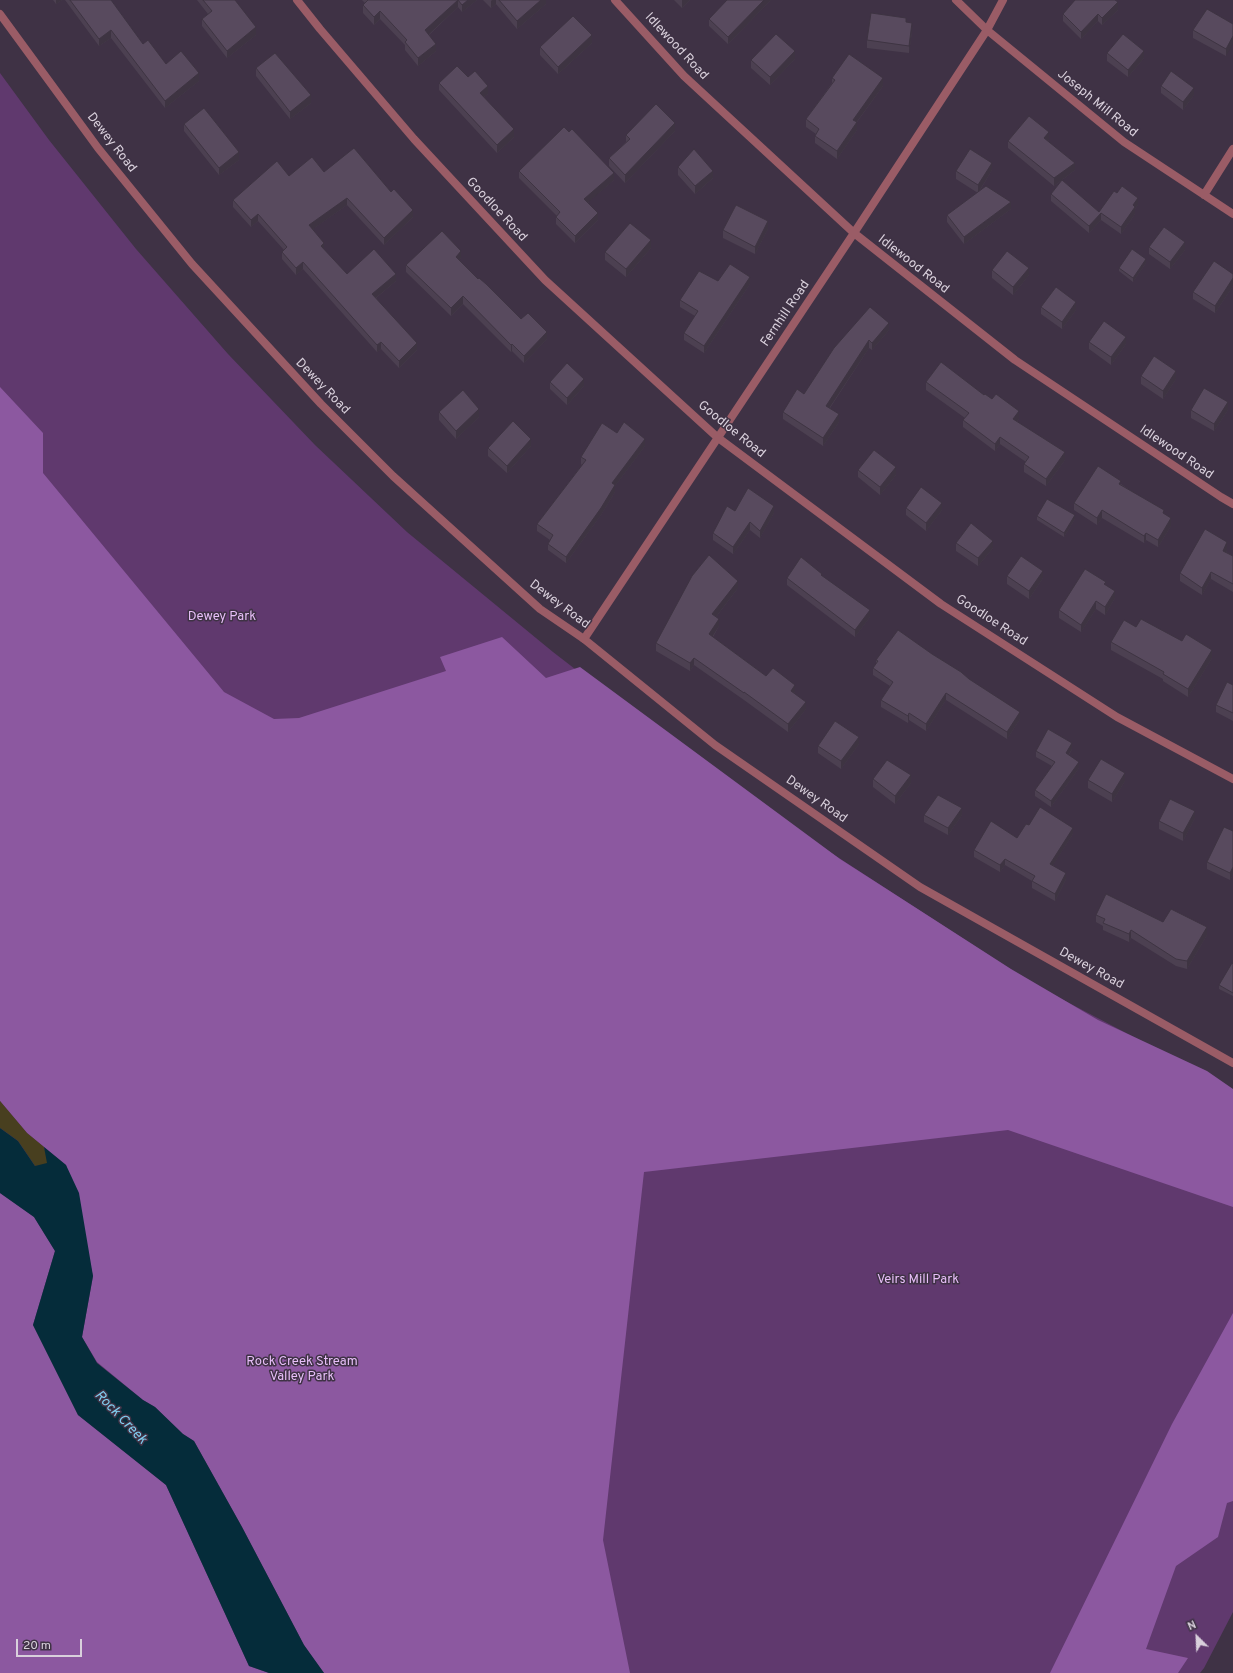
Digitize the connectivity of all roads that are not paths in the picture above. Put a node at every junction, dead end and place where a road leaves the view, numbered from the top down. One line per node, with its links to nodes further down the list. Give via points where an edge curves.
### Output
1 (297, 0): 11 (street, Goodloe Road, via 414,139 545,280)
2 (615, 0): 10 (street, Idlewood Road, via 684,76)
3 (956, 0): 6 (street, Joseph Mill Road)
4 (1003, 0): 6 (street, Fernhill Road)
5 (0, 14): 13 (street, Dewey Road, via 98,148 192,264 321,404 393,476 540,609)
6 (986, 30): 8 (street, Joseph Mill Road, via 1124,142); 10 (street, Fernhill Road)
7 (1233, 149): 8 (street)
8 (1204, 195): 9 (street, Joseph Mill Road)
9 (1233, 214)
10 (854, 233): 11 (street, Fernhill Road); 12 (street, Idlewood Road, via 1014,360)
11 (717, 437): 13 (street, Fernhill Road); 14 (street, Goodloe Road, via 941,604 1117,717)
12 (1233, 504)
13 (584, 639): 15 (street, Dewey Road, via 715,745 920,887)
14 (1233, 779)
15 (1233, 1062)

